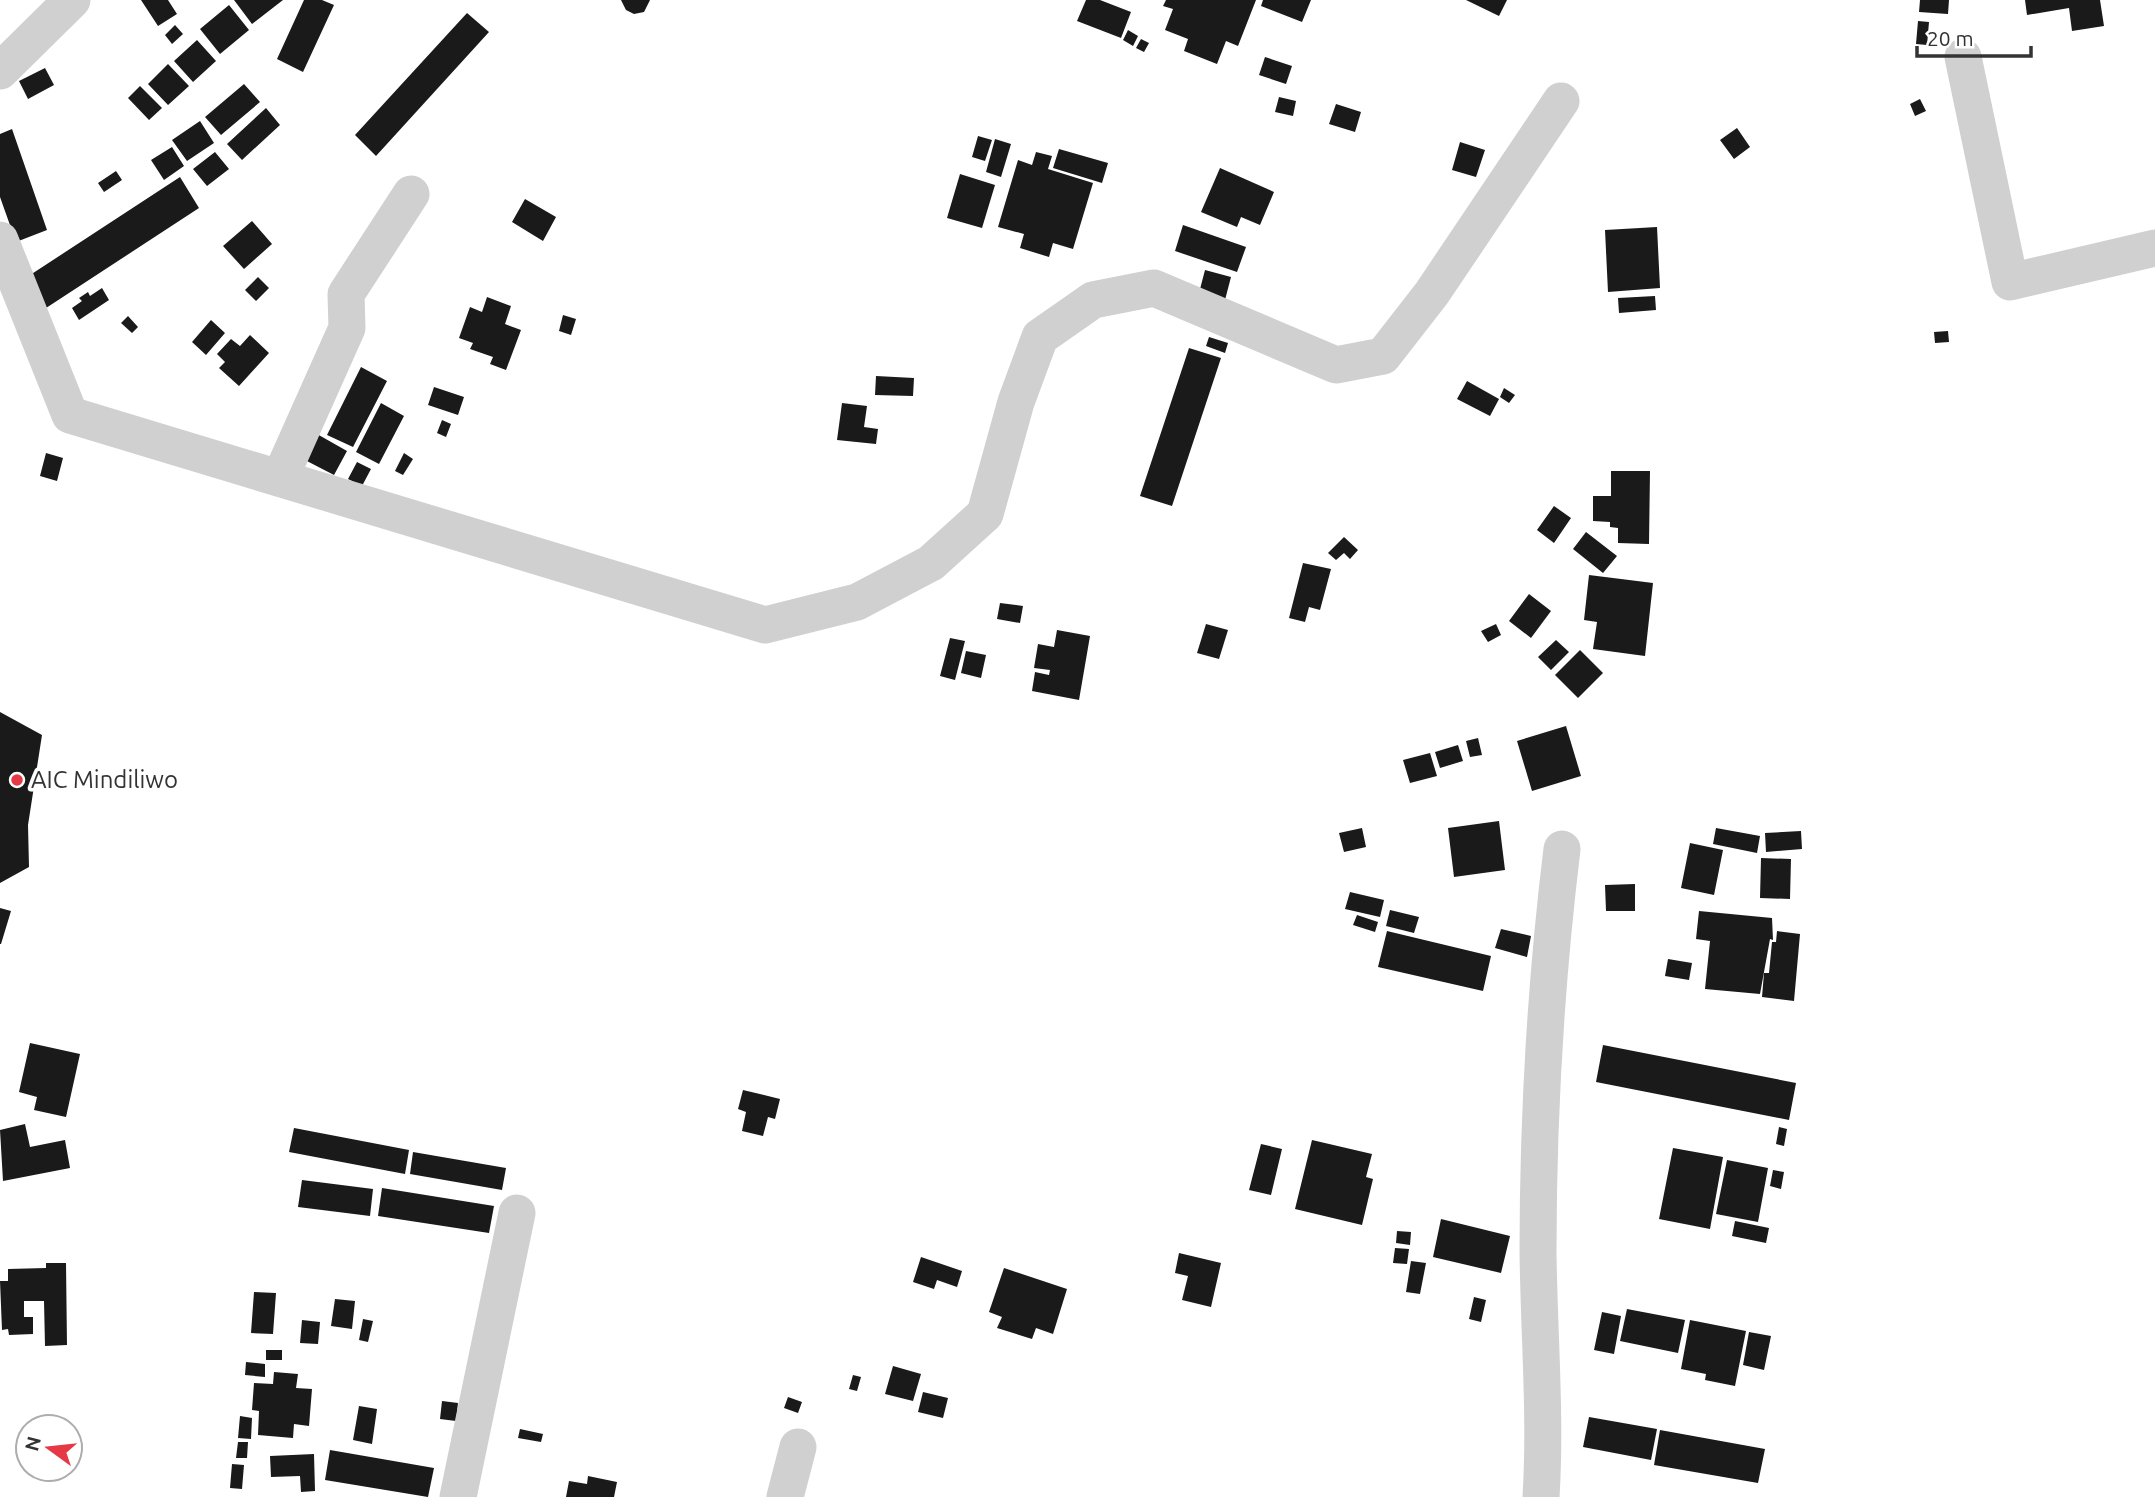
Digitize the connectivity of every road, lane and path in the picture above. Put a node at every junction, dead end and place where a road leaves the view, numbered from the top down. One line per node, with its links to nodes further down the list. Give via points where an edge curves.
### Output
1 (72, 0): 3 (street)
2 (1963, 57): 7 (street, via 2010,282)
3 (0, 71)
4 (1560, 101): 8 (street, via 1432,293 1383,356 1336,365 1154,288 1093,300 1040,337 1016,402 985,514 931,564 857,602 765,625)
5 (411, 194): 8 (street, via 346,294 347,328)
6 (0, 240): 8 (street, via 70,415)
7 (2155, 248)
8 (280, 478)
9 (1562, 849): 14 (street, via 1549,951 1538,1251)
10 (517, 1213): 12 (street)
11 (798, 1447): 13 (street)
12 (457, 1497)
13 (785, 1497)
14 (1541, 1497)

